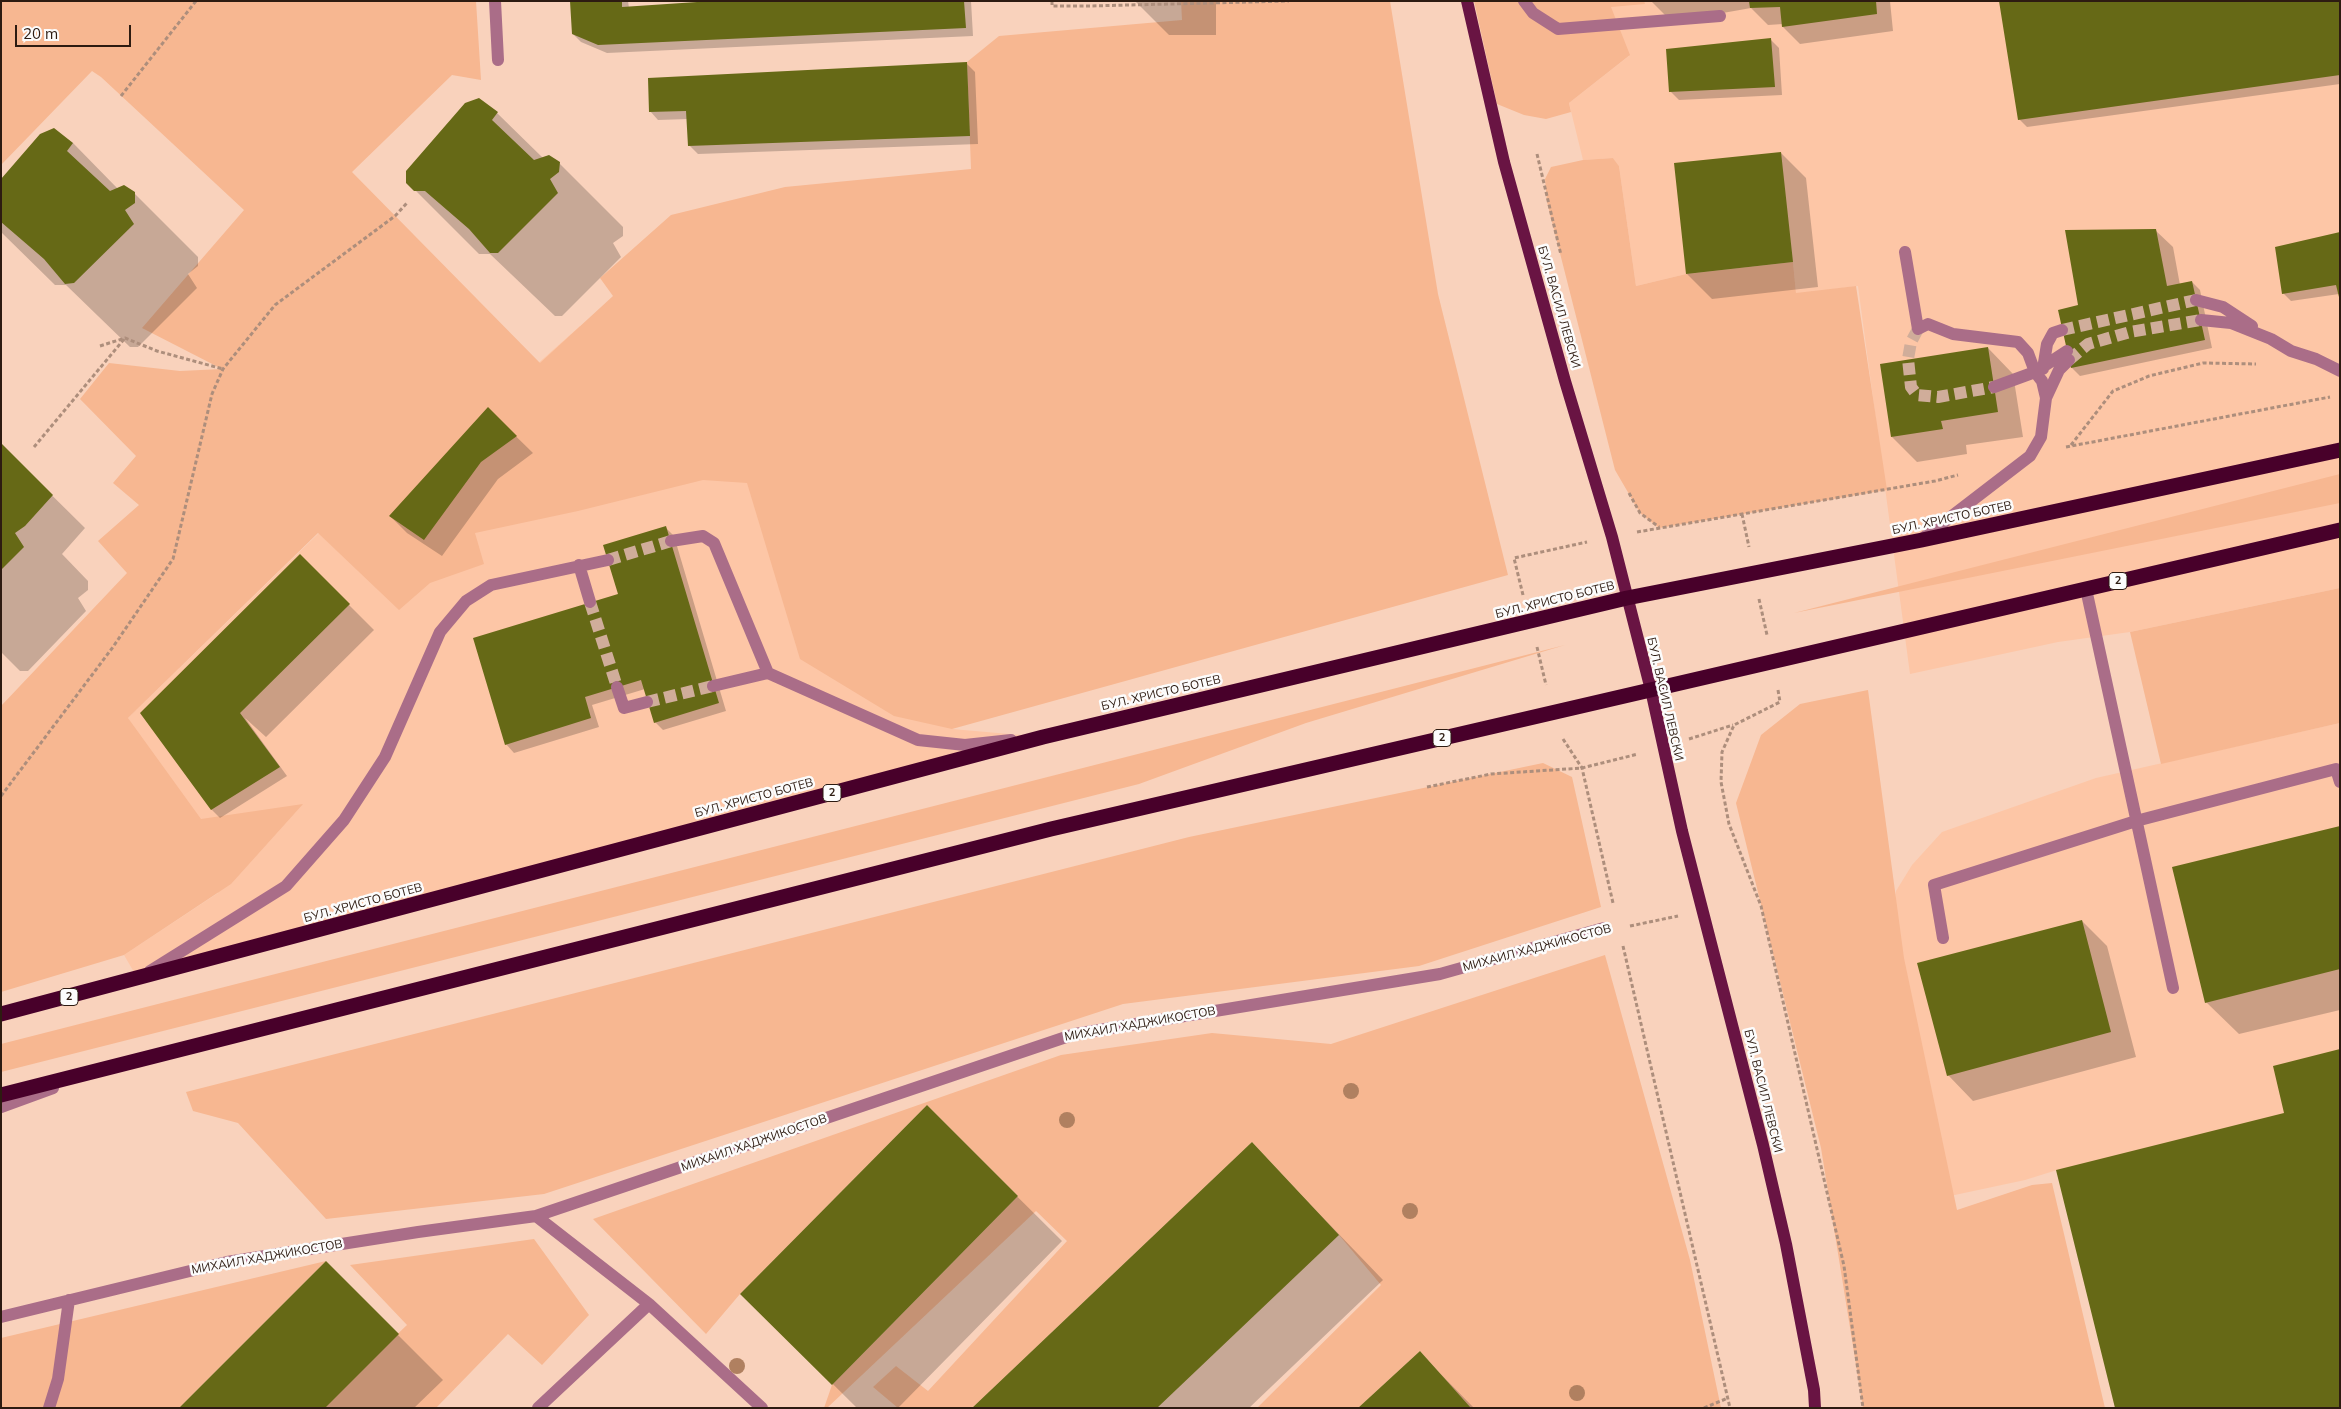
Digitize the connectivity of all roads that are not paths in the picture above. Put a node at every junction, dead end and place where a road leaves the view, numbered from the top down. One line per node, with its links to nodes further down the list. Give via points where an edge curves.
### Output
1 (496, 1): 5 (street)
2 (1466, 1): 24 (main road, БУЛ. ВАСИЛ ЛЕВСКИ, via 1504,162)
3 (1524, 1): 4 (street, via 1533,13 1558,28)
4 (1720, 16)
5 (498, 60)
6 (1905, 252): 14 (street, via 1918,329 1928,324 1953,334 2018,342)
7 (2196, 300): 10 (street, via 2223,307)
8 (2201, 320): 10 (street, via 2231,323)
9 (2062, 330): 14 (street, via 2053,333 2047,344)
10 (2270, 339): 11 (street, via 2291,351)
11 (2316, 359): 12 (street); 13 (street)
12 (2340, 364)
13 (2340, 371)
14 (2040, 373): 15 (street); 16 (street); 16 (street, via 2068,355)
15 (1994, 387)
16 (2046, 398): 19 (street, via 2041,437 2030,456)
17 (2340, 450): 19 (highway, БУЛ. ХРИСТО БОТЕВ / 2)
18 (2340, 530): 23 (highway, 2)
19 (1922, 540): 24 (highway, БУЛ. ХРИСТО БОТЕВ / 2)
20 (670, 541): 26 (street, via 703,536 714,543)
21 (608, 560): 22 (street)
22 (579, 566): 25 (street); 36 (street, via 491,585 466,601 440,632 385,757 338,827 286,886)
23 (2086, 589): 29 (highway, 2); 33 (street)
24 (1627, 598): 29 (main road, БУЛ. ВАСИЛ ЛЕВСКИ); 31 (highway, БУЛ. ХРИСТО БОТЕВ / 2)
25 (590, 602)
26 (768, 673): 27 (street); 31 (street, via 918,740 965,745)
27 (714, 686)
28 (617, 687): 30 (street, via 624,708)
29 (1651, 690): 39 (highway, 2, via 1051,829); 49 (main road, БУЛ. ВАСИЛ ЛЕВСКИ, via 1662,747 1784,1235)
30 (647, 702)
31 (1043, 737): 36 (highway, БУЛ. ХРИСТО БОТЕВ / 2)
32 (2340, 782): 33 (street, via 2336,768)
33 (2136, 821): 35 (street, via 1934,885); 37 (street)
34 (1604, 928): 42 (street, МИХАИЛ ХАДЖИКОСТОВ, via 1440,974 1075,1034)
35 (1944, 938)
36 (138, 979): 38 (highway, БУЛ. ХРИСТО БОТЕВ / 2)
37 (2173, 988)
38 (1, 1014)
39 (94, 1072): 40 (highway, 2); 41 (street)
40 (1, 1095)
41 (1, 1107)
42 (536, 1216): 43 (street, МИХАИЛ ХАДЖИКОСТОВ, via 227,1262); 44 (street)
43 (69, 1300): 45 (street, МИХАИЛ ХАДЖИКОСТОВ); 46 (street, via 58,1379)
44 (649, 1304): 47 (street); 48 (street)
45 (1, 1317)
46 (49, 1408)
47 (538, 1408)
48 (762, 1408)
49 (1815, 1408)

